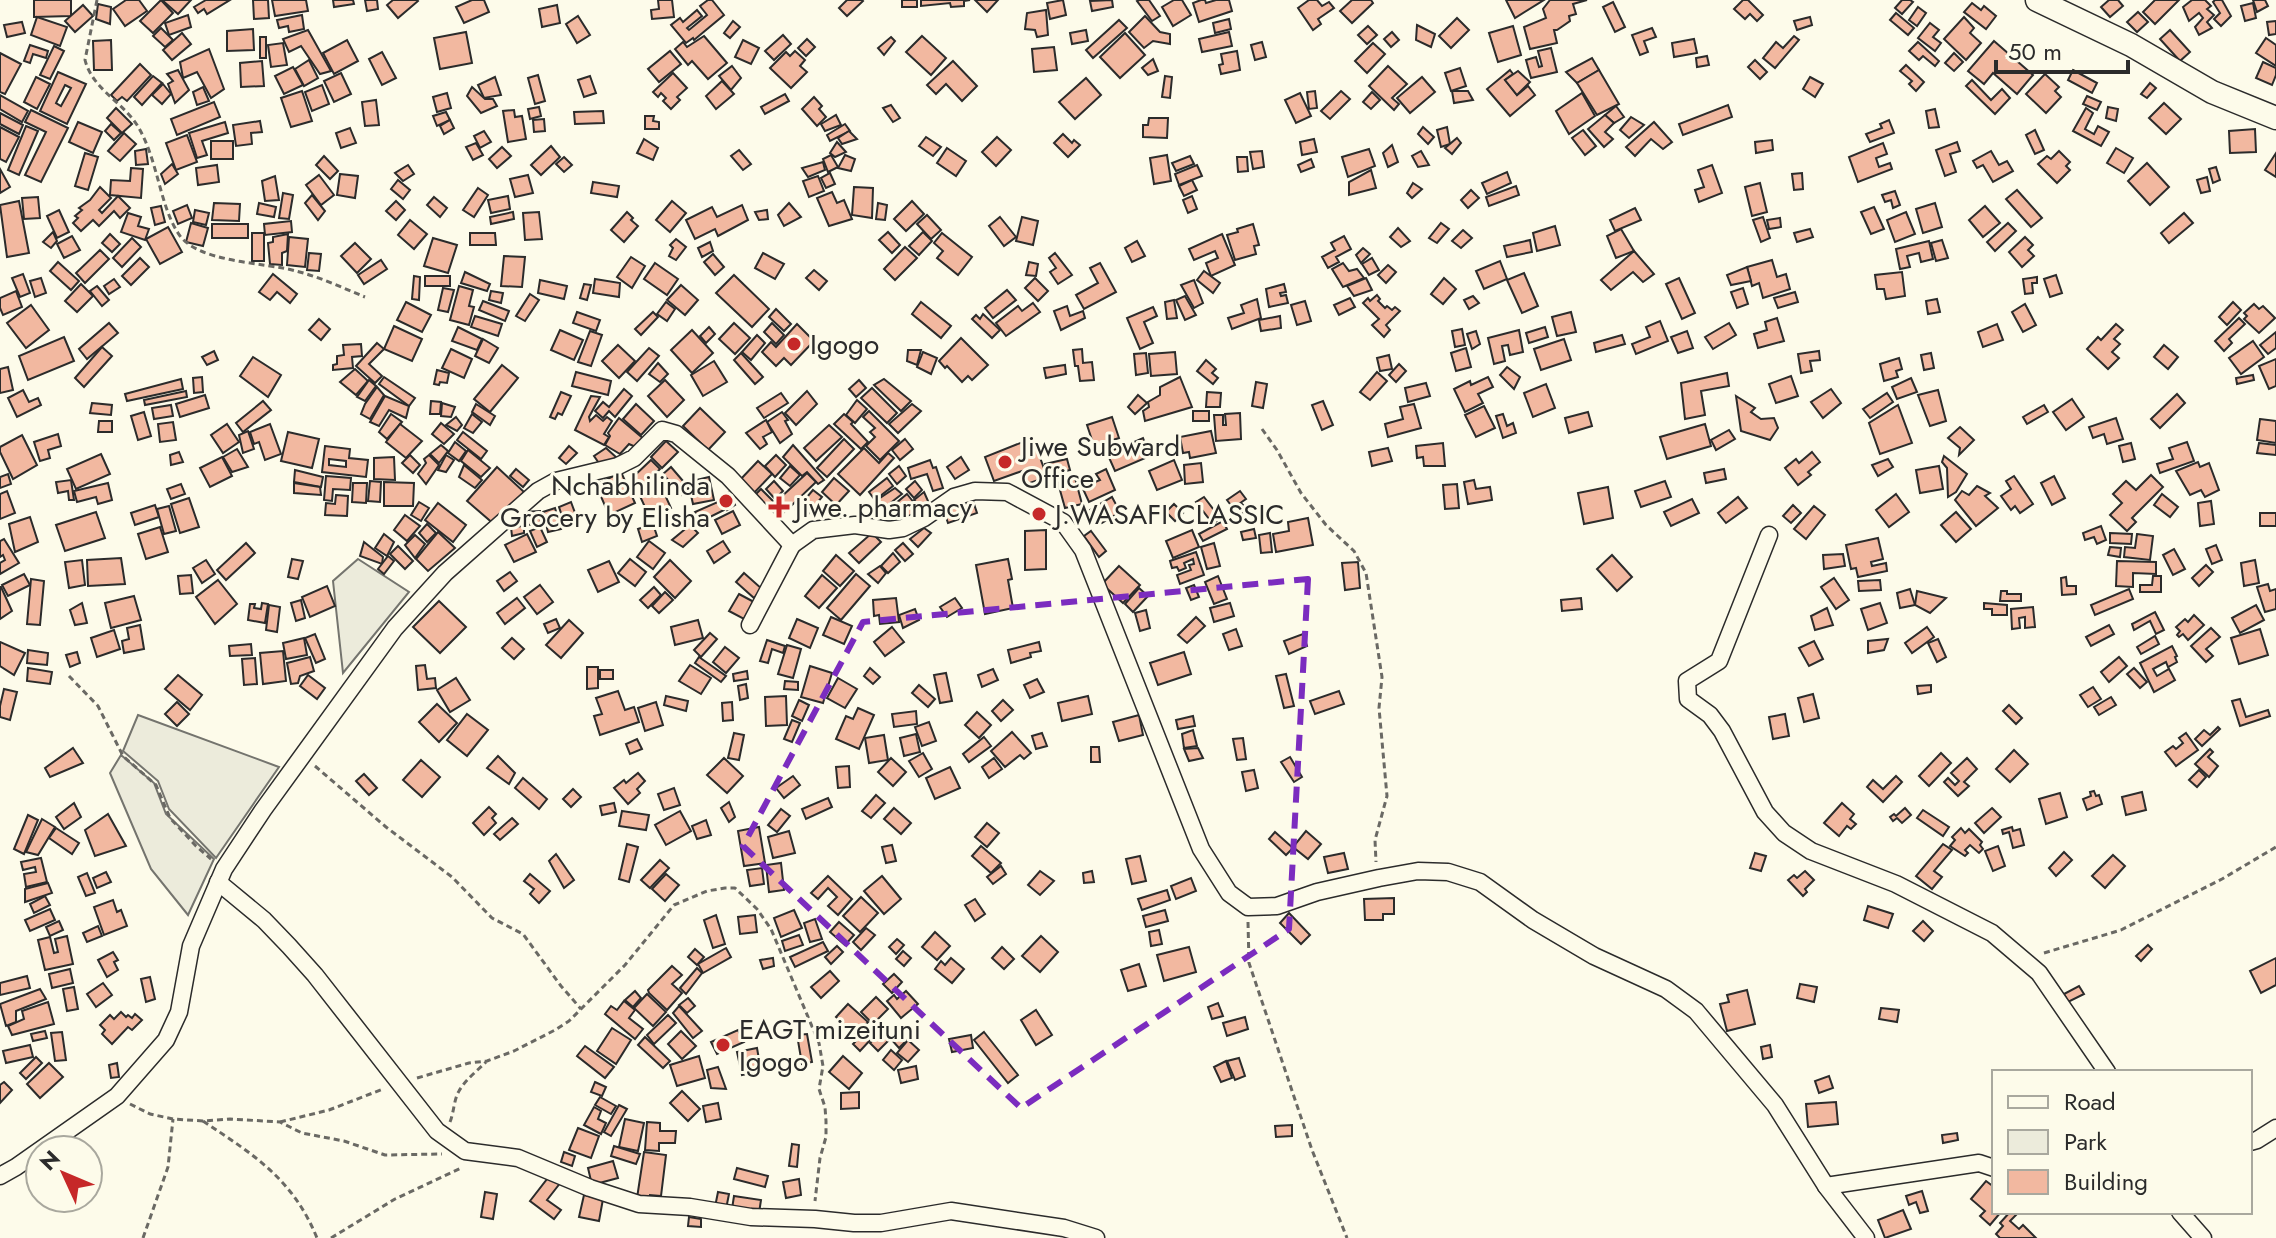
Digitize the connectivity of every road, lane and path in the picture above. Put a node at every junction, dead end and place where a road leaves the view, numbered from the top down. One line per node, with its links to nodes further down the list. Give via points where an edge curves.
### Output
1 (97, 0): 4 (path, via 85,60 88,69 138,125 170,218 184,242 201,252 311,275)
2 (2037, 0): 3 (main road, via 2212,92)
3 (2276, 118)
4 (365, 297)
5 (1262, 429): 13 (path, via 1301,493 1354,551 1366,573 1382,677 1379,708 1387,796 1375,840)
6 (1769, 535): 15 (street, via 1719,661 1687,681 1688,699 1722,731 1765,812 1784,833 1811,851 1896,884 1992,933)
7 (792, 545): 8 (street); 10 (street, via 728,476 676,434 662,430 618,466 556,481 538,491 479,541 395,628); 14 (street, via 813,530 855,525 903,528 954,497 975,491 1007,492 1063,522 1083,550 1201,849 1229,893)
8 (750, 625)
9 (69, 676): 12 (path, via 98,706 123,756 156,785 170,818)
10 (302, 756): 12 (street); 16 (path, via 452,877 492,918 523,934)
11 (2276, 847): 15 (path, via 2121,930)
12 (221, 875): 19 (street, via 315,975); 20 (street, via 191,946 179,1012 166,1040)
13 (1379, 878): 14 (street, via 1277,906); 31 (street, via 1448,872 1480,882 1594,956 1666,989 1696,1011 1775,1105)
14 (1248, 907): 39 (path, via 1249,963)
15 (2023, 958): 18 (street, via 2053,991)
16 (581, 1009): 17 (path, via 555,1030); 33 (path, via 674,905 725,888 735,888 747,898 771,929 819,1043 826,1129)
17 (487, 1061): 19 (path); 25 (path, via 457,1093 449,1123)
18 (2106, 1070)
19 (399, 1083): 23 (path); 25 (street)
20 (117, 1096): 21 (path, via 150,1114); 30 (street)
21 (173, 1119): 22 (path); 35 (path, via 168,1167)
22 (203, 1121): 23 (path); 36 (path, via 284,1182)
23 (280, 1122): 27 (path, via 385,1155)
24 (2276, 1128): 26 (street)
25 (437, 1131): 27 (street)
26 (2252, 1141)
27 (465, 1151): 28 (street)
28 (494, 1155): 33 (street, via 518,1158 639,1204); 37 (path, via 395,1199)
29 (1992, 1167): 31 (street, via 1979,1163)
30 (0, 1176)
31 (1826, 1186): 40 (street)
32 (2182, 1214): 41 (street)
33 (815, 1219): 34 (street)
34 (882, 1230): 38 (street, via 951,1211)
35 (143, 1238)
36 (317, 1238)
37 (331, 1238)
38 (1096, 1238)
39 (1347, 1238)
40 (1866, 1238)
41 (2203, 1238)

